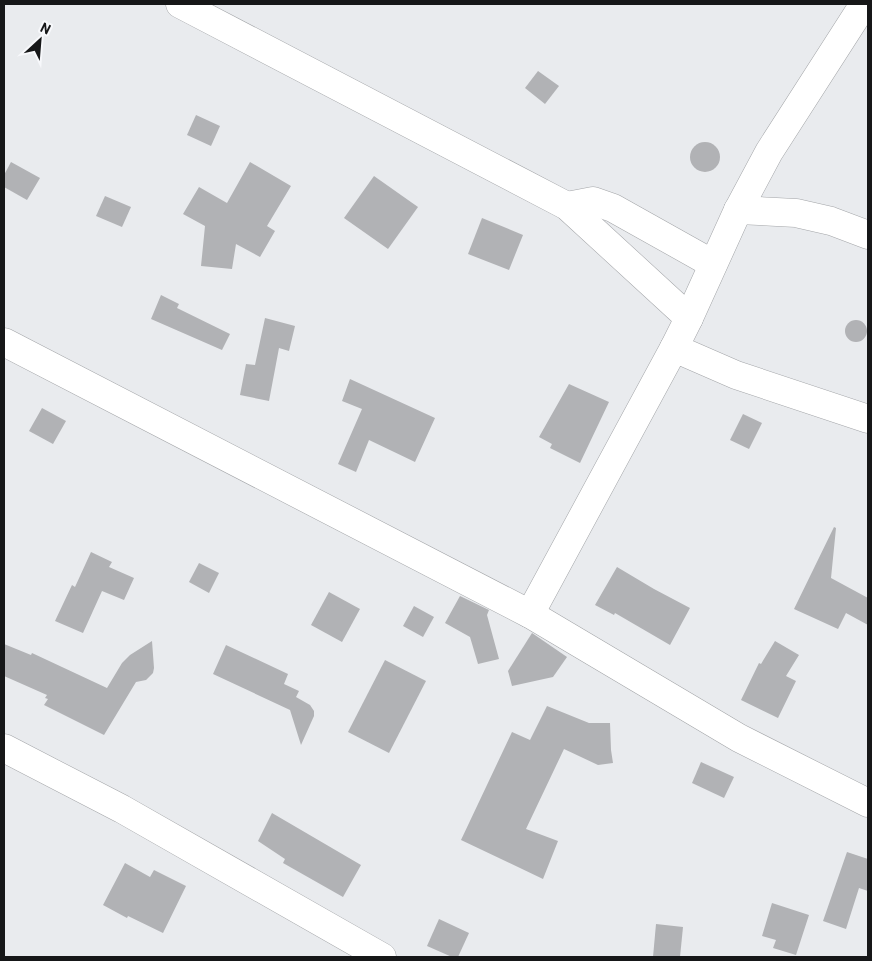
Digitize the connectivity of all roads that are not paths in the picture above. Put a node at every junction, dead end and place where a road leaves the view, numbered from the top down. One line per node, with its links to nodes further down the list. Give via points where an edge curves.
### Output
1 (180, 4): 3 (street)
2 (864, 4): 4 (street, via 768,152)
3 (567, 206): 6 (street, via 593,201 612,208); 7 (street)
4 (738, 210): 5 (street, via 796,213 831,221); 6 (street)
5 (868, 235)
6 (713, 264): 7 (street)
7 (689, 318): 9 (street)
8 (4, 342): 11 (street)
9 (674, 348): 10 (street, via 736,375); 11 (street)
10 (868, 420)
11 (530, 614): 13 (street, via 739,738)
12 (4, 748): 14 (street, via 122,808)
13 (868, 803)
14 (381, 957)

